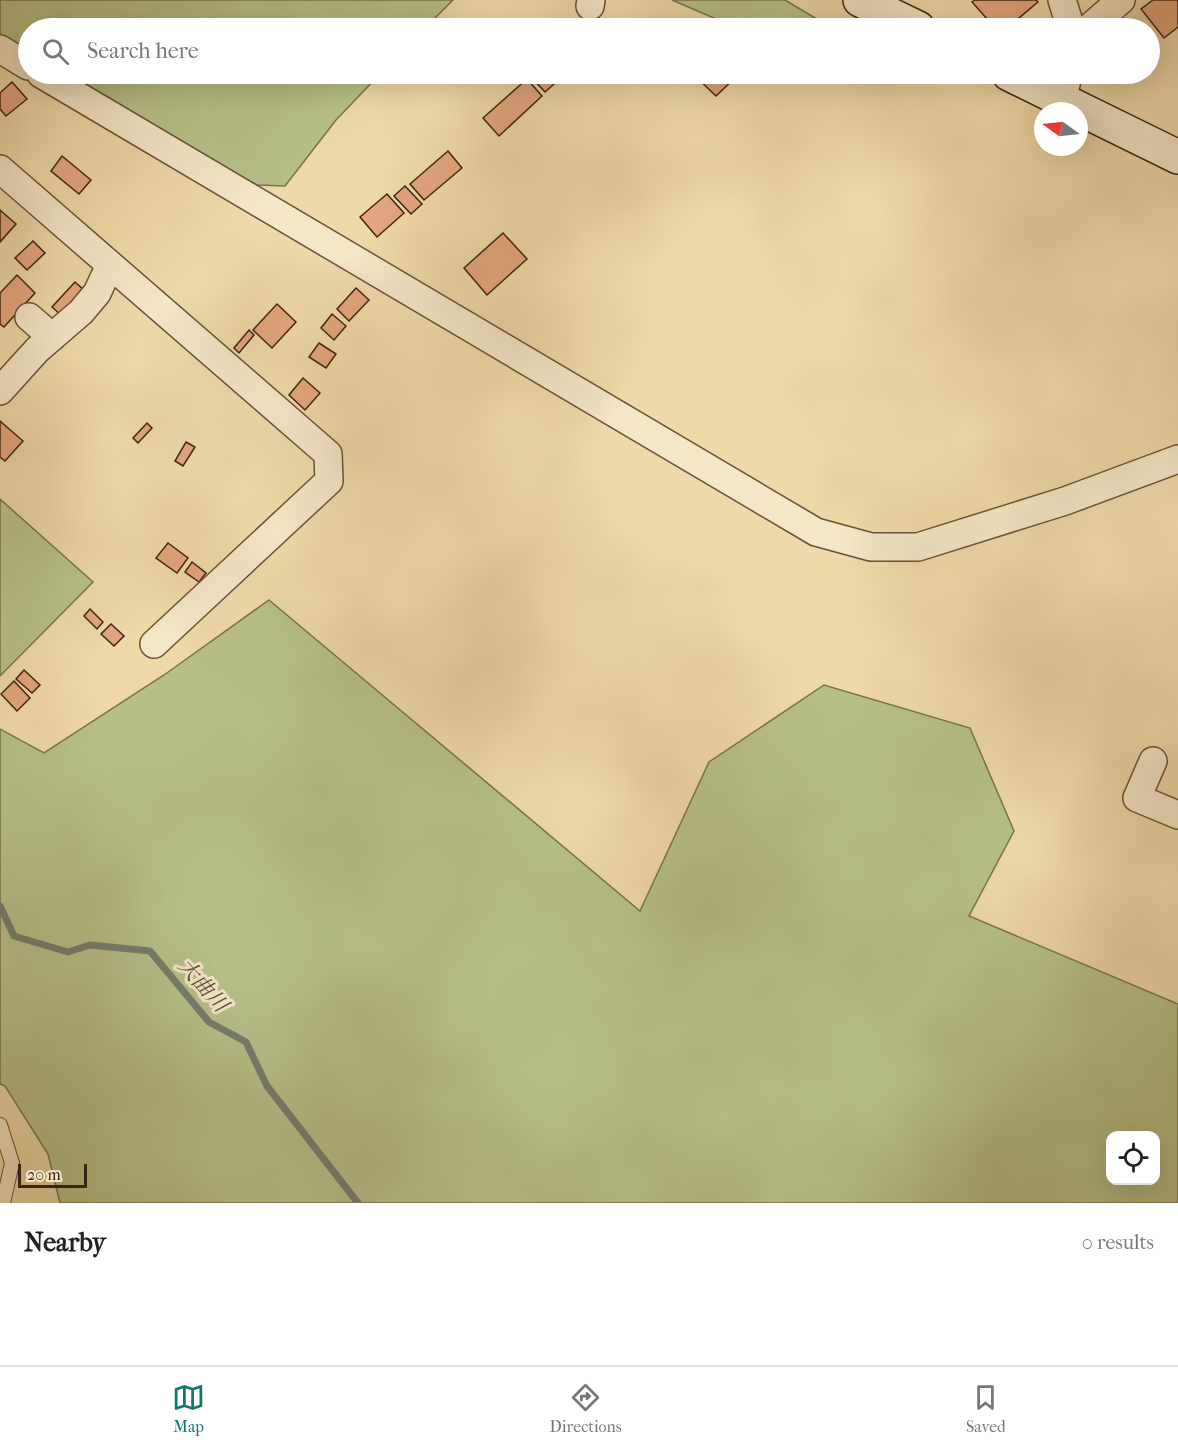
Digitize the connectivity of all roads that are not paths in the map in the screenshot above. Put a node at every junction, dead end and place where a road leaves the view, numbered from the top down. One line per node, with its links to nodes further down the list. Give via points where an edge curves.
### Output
1 (860, 0): 4 (main road)
2 (1062, 0): 5 (street)
3 (1121, 0): 6 (street)
4 (897, 18)
5 (1068, 18)
6 (1100, 18)
7 (0, 49): 8 (street)
8 (18, 60)
9 (58, 84): 17 (street, via 816,532 871,547 918,547 1065,501)
10 (1066, 87): 11 (main road)
11 (1178, 157)
12 (2, 175): 13 (street)
13 (110, 265): 15 (street, via 97,293); 18 (street, via 328,454 329,481)
14 (29, 317): 15 (street)
15 (52, 337): 16 (street)
16 (0, 391)
17 (1178, 459)
18 (154, 644)
19 (1153, 761): 20 (street, via 1137,798)
20 (1176, 808)
21 (0, 1125): 22 (lane, via 12,1163)
22 (3, 1203)

